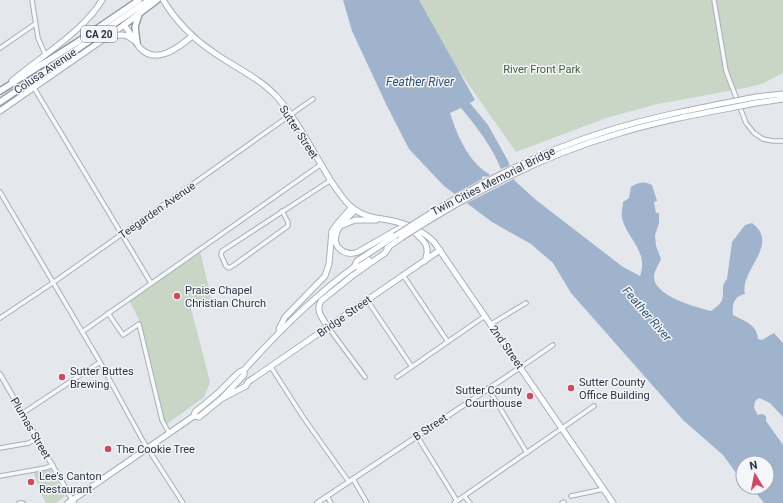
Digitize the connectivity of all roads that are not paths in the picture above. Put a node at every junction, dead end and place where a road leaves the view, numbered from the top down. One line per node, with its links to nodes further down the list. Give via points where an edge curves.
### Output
1 (32, 0): 8 (street)
2 (102, 0): 14 (main road, via 88,19)
3 (139, 0): 16 (highway, Colusa Avenue / CA 20)
4 (164, 0): 10 (main road, Sutter Street, via 173,16)
5 (714, 0): 23 (street, via 726,71 746,123 763,139)
6 (152, 1): 7 (highway); 20 (highway, Colusa Avenue / CA 20)
7 (139, 13): 9 (highway); 12 (highway, via 135,27)
8 (36, 24): 13 (street); 14 (street, via 39,42)
9 (124, 25): 11 (main road, Colusa Avenue); 12 (main road)
10 (192, 36): 12 (main road, via 171,52 160,55 149,54); 22 (main road, Sutter Street, via 212,52 263,84)
11 (102, 41): 12 (main road, via 123,34); 15 (main road, Colusa Avenue)
12 (137, 43)
13 (0, 48)
14 (45, 54): 16 (main road)
15 (34, 88): 21 (main road, Colusa Avenue); 32 (street)
16 (2, 90)
17 (783, 94): 33 (main road, Twin Cities Memorial Bridge, bridge, via 659,116 574,142 516,167)
18 (783, 99): 34 (main road, Twin Cities Memorial Bridge, bridge, via 655,123 568,151 518,172 446,210)
19 (313, 100): 22 (street, Teegarden Avenue)
20 (0, 102)
21 (0, 111)
22 (290, 116): 24 (main road, Sutter Street); 32 (street, Teegarden Avenue)
23 (783, 141)
24 (320, 164): 25 (main road, Sutter Street); 40 (street)
25 (331, 180): 27 (main road, Sutter Street, via 344,200); 28 (street)
26 (0, 192): 39 (street)
27 (354, 209): 29 (main road, Sutter Street, via 369,217); 30 (main road); 49 (main road, via 333,230 325,276 285,317)
28 (282, 211): 28 (street, via 222,251 226,266 229,268 234,265 288,226)
29 (382, 219): 30 (main road, via 355,220); 31 (main road, Sutter Street)
30 (341, 226): 33 (main road, via 336,232 336,243 348,254 358,252)
31 (410, 227): 35 (main road, Sutter Street, via 428,237); 36 (main road, via 425,243)
32 (123, 234): 39 (street, Teegarden Avenue); 40 (street)
33 (393, 234): 37 (main road)
34 (389, 247): 37 (main road, via 360,266); 47 (main road, via 322,301 319,313)
35 (440, 250): 36 (main road, Bridge Street); 44 (main road, 2nd Street)
36 (425, 260): 38 (main road, Bridge Street)
37 (354, 267): 49 (main road, via 310,301)
38 (403, 275): 41 (main road, Bridge Street); 50 (street)
39 (54, 282): 45 (street, Teegarden Avenue); 48 (street)
40 (151, 283): 43 (street)
41 (367, 300): 47 (main road, Bridge Street); 54 (street)
42 (526, 304): 46 (street)
43 (108, 313): 48 (street); 66 (street, via 123,335 138,324 162,420)
44 (485, 316): 46 (main road, 2nd Street); 50 (street)
45 (0, 318)
46 (491, 324): 55 (main road, 2nd Street)
47 (328, 328): 53 (main road, Bridge Street); 58 (street)
48 (82, 332): 52 (street)
49 (277, 334): 56 (main road)
50 (448, 342): 54 (street)
51 (553, 345): 55 (street, B Street)
52 (100, 362): 63 (street); 70 (street)
53 (271, 367): 61 (main road, Bridge Street, via 246,386); 74 (street, via 303,417)
54 (412, 367): 59 (street)
55 (521, 367): 60 (street, B Street); 65 (main road, 2nd Street)
56 (244, 370): 61 (main road, via 244,375); 64 (main road, via 195,412)
57 (0, 374): 63 (street, Plumas Street)
58 (365, 377)
59 (397, 377)
60 (488, 388): 67 (street, B Street); 71 (street)
61 (221, 399): 64 (main road, via 199,417)
62 (594, 406): 65 (street)
63 (23, 413): 68 (street, Plumas Street)
64 (194, 416): 66 (main road)
65 (562, 428): 71 (street); 75 (main road, 2nd Street)
66 (169, 433): 70 (main road)
67 (417, 436): 74 (street, B Street); 80 (street)
68 (37, 438): 69 (street, via 29,443); 72 (street, Plumas Street)
69 (0, 448)
70 (147, 448): 79 (main road); 81 (street)
71 (527, 452): 77 (street)
72 (53, 466): 73 (street); 79 (street, Plumas Street)
73 (0, 476)
74 (351, 480): 76 (street, B Street); 84 (street)
75 (604, 489): 78 (street); 86 (main road, 2nd Street)
76 (327, 496): 82 (street, B Street); 83 (street)
77 (464, 496): 80 (street); 85 (street)
78 (571, 496)
79 (71, 502)
80 (456, 502)
81 (182, 503)
82 (317, 503)
83 (331, 503)
84 (367, 503)
85 (470, 503)
86 (613, 503)

